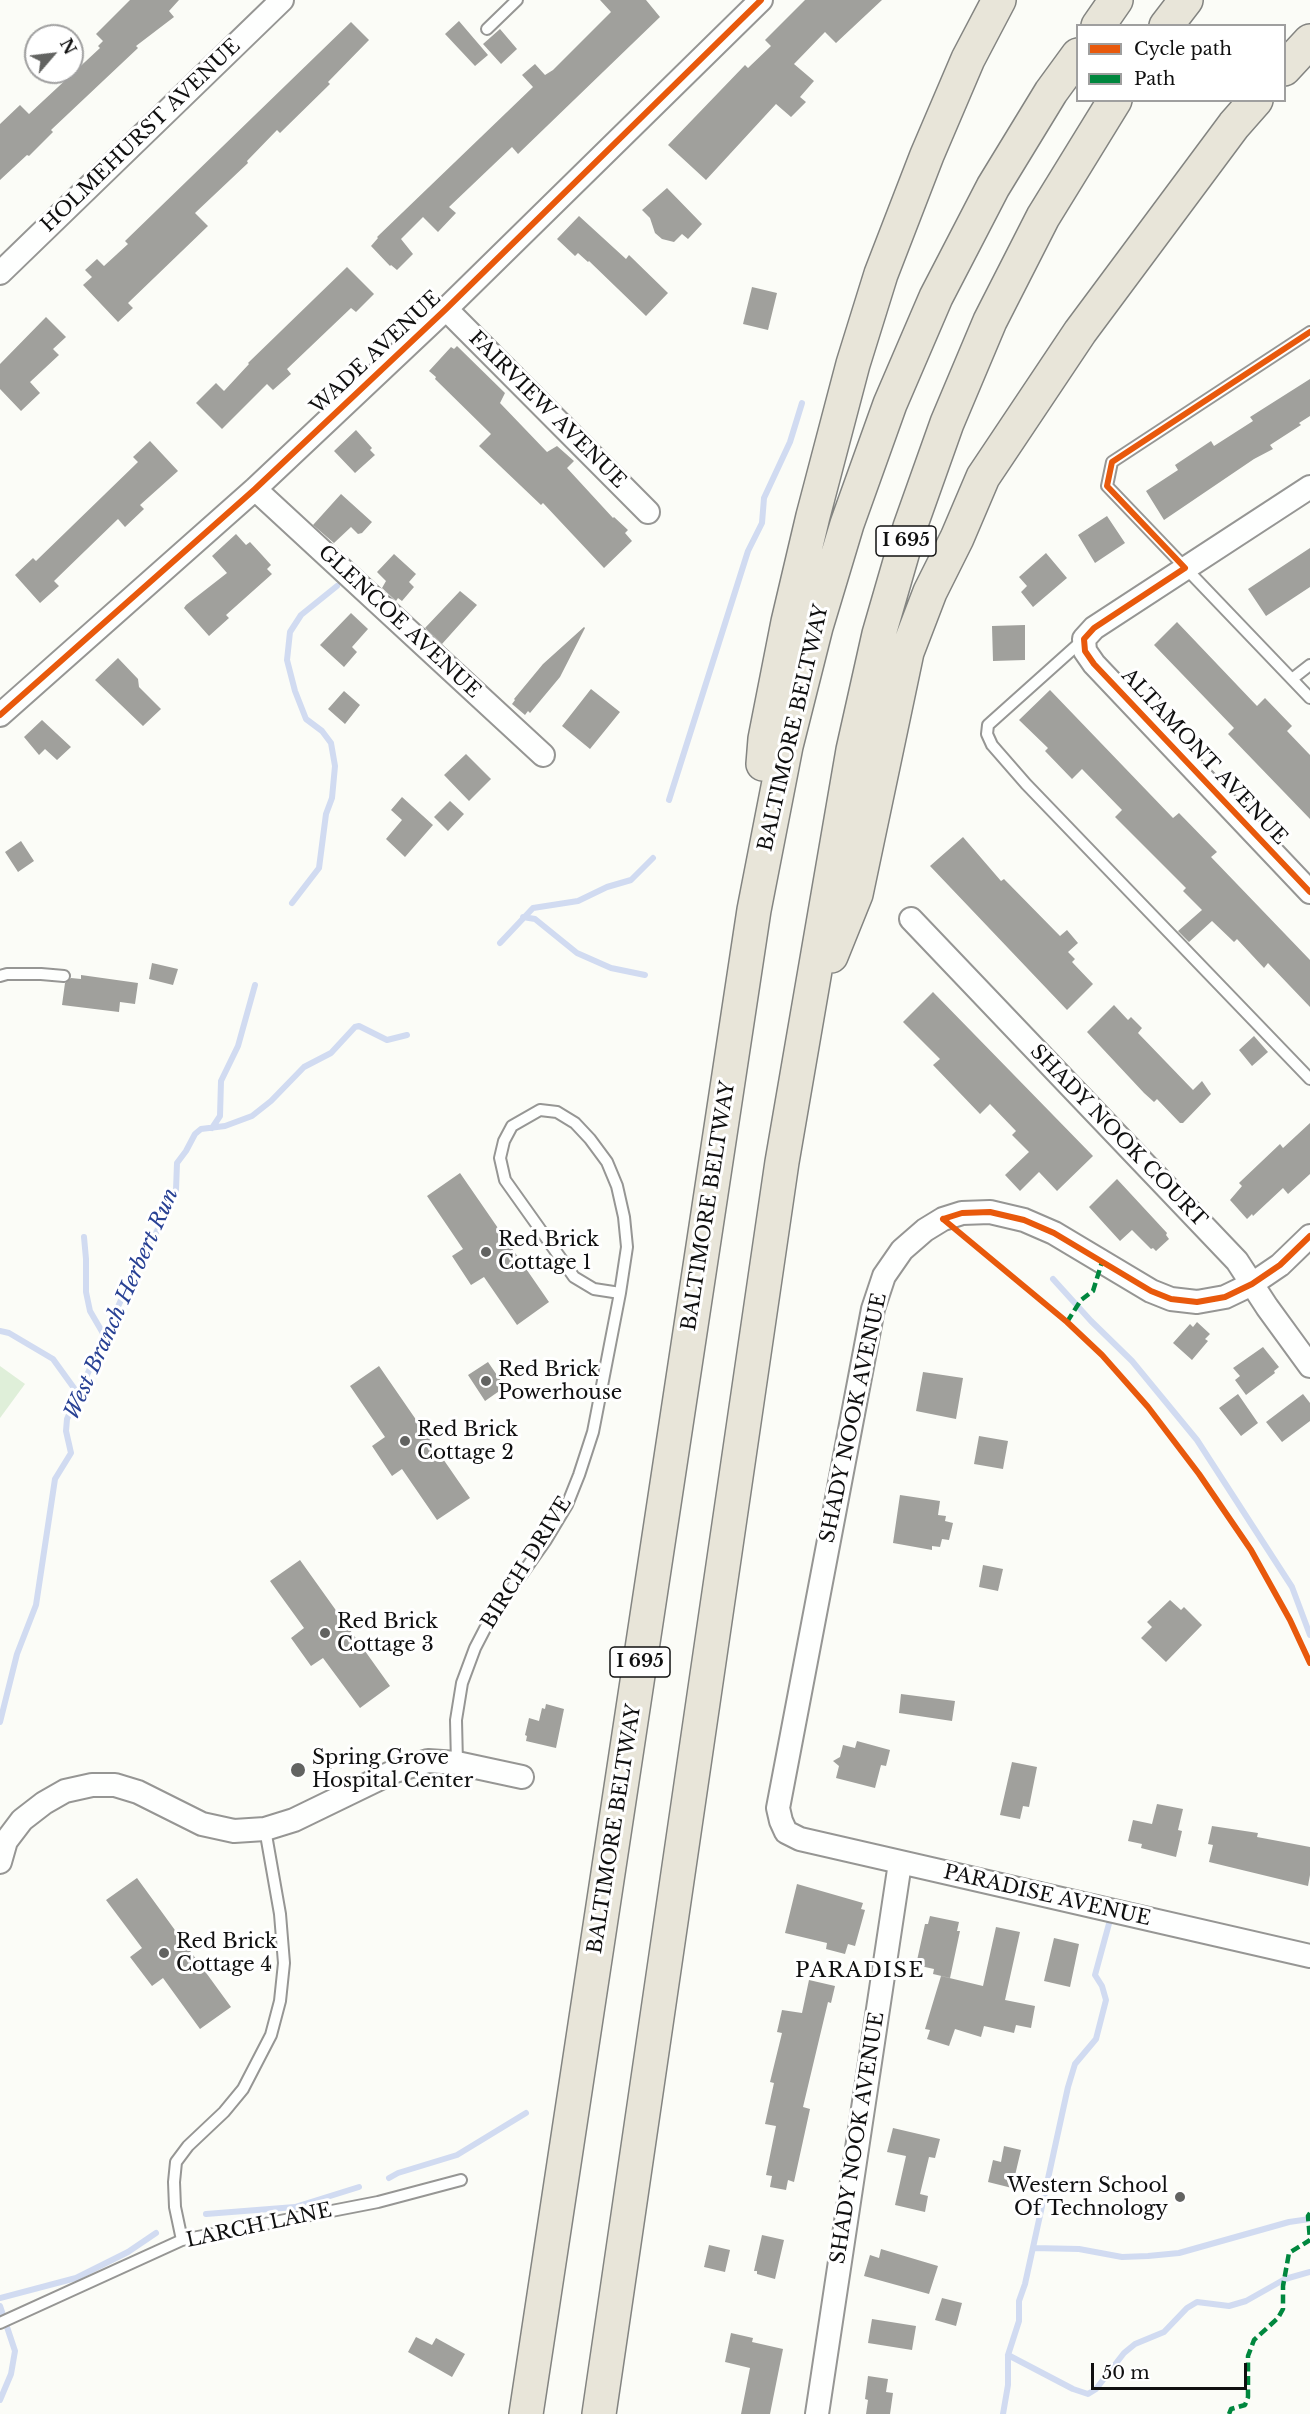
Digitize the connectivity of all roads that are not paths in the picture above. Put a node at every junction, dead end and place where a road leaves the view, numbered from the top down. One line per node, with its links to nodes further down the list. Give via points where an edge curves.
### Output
1 (282, 0): 15 (street, HOLMEHURST AVENUE)
2 (517, 0): 9 (lane)
3 (761, 0): 16 (street, WADE AVENUE)
4 (999, 0): 29 (highway, via 968,59 927,155 881,274 853,364 810,527 765,739)
5 (1116, 0): 7 (highway)
6 (1186, 0): 8 (highway)
7 (1099, 24)
8 (1168, 24)
9 (487, 29)
10 (1310, 41): 12 (highway)
11 (1076, 56): 29 (highway, BALTIMORE BELTWAY / I 695, via 993,187 936,297 890,404 847,524 816,627 786,746)
12 (1286, 67)
13 (1114, 102): 33 (highway, I 695, via 1043,217 990,321 947,423 910,527 879,634 853,750)
14 (1254, 102): 33 (highway, via 1080,332 983,477 907,652 856,894)
15 (0, 273)
16 (447, 309): 19 (street, WADE AVENUE); 20 (street, FAIRVIEW AVENUE)
17 (1310, 332): 21 (lane, via 1112,462 1107,486)
18 (1310, 487): 21 (street)
19 (255, 489): 26 (street, WADE AVENUE); 27 (street, GLENCOE AVENUE)
20 (648, 512)
21 (1185, 568): 22 (street, via 1094,628); 24 (lane)
22 (1084, 639): 28 (street, ALTAMONT AVENUE, via 1085,651 1094,664); 34 (lane, via 988,724 992,745)
23 (1310, 665): 24 (lane)
24 (1292, 679): 25 (lane)
25 (1310, 698)
26 (0, 716)
27 (543, 755)
28 (1307, 882)
29 (754, 910): 49 (highway, BALTIMORE BELTWAY / I 695)
30 (911, 919): 36 (street, SHADY NOOK COURT, via 1237,1262)
31 (0, 976): 32 (lane)
32 (64, 976)
33 (806, 1019): 50 (highway, I 695)
34 (1310, 1079)
35 (1310, 1236): 36 (street, SHADY NOOK AVENUE)
36 (1252, 1284): 38 (street, SHADY NOOK COURT); 42 (street, SHADY NOOK AVENUE, via 1225,1297 1197,1302 1171,1299 1054,1233 990,1212 962,1213 943,1219 902,1250 884,1276 861,1363 778,1808)
37 (620, 1293): 37 (lane, BIRCH DRIVE, via 627,1247 617,1186 607,1162 575,1123 557,1112 540,1110 512,1126 504,1141 500,1158 505,1180 574,1277 594,1288); 39 (lane, BIRCH DRIVE, via 593,1432 567,1505 489,1621 462,1683 456,1720)
38 (1310, 1365)
39 (457, 1763): 40 (street); 41 (street, via 428,1761 395,1771 315,1812)
40 (522, 1776)
41 (265, 1829): 43 (street, via 234,1831 202,1824 138,1792 116,1785 92,1785 65,1791 22,1820 6,1841); 47 (lane, via 280,1914 284,1963 280,2001 271,2035 243,2089 176,2162 175,2207)
42 (786, 1832): 44 (street, PARADISE AVENUE, via 800,1839)
43 (0, 1862)
44 (900, 1863): 45 (street, PARADISE AVENUE); 51 (street, SHADY NOOK AVENUE)
45 (1310, 1956)
46 (461, 2180): 47 (lane, LARCH LANE, via 378,2202)
47 (182, 2240): 48 (lane, LARCH LANE)
48 (0, 2323)
49 (526, 2414)
50 (599, 2414)
51 (817, 2414)

